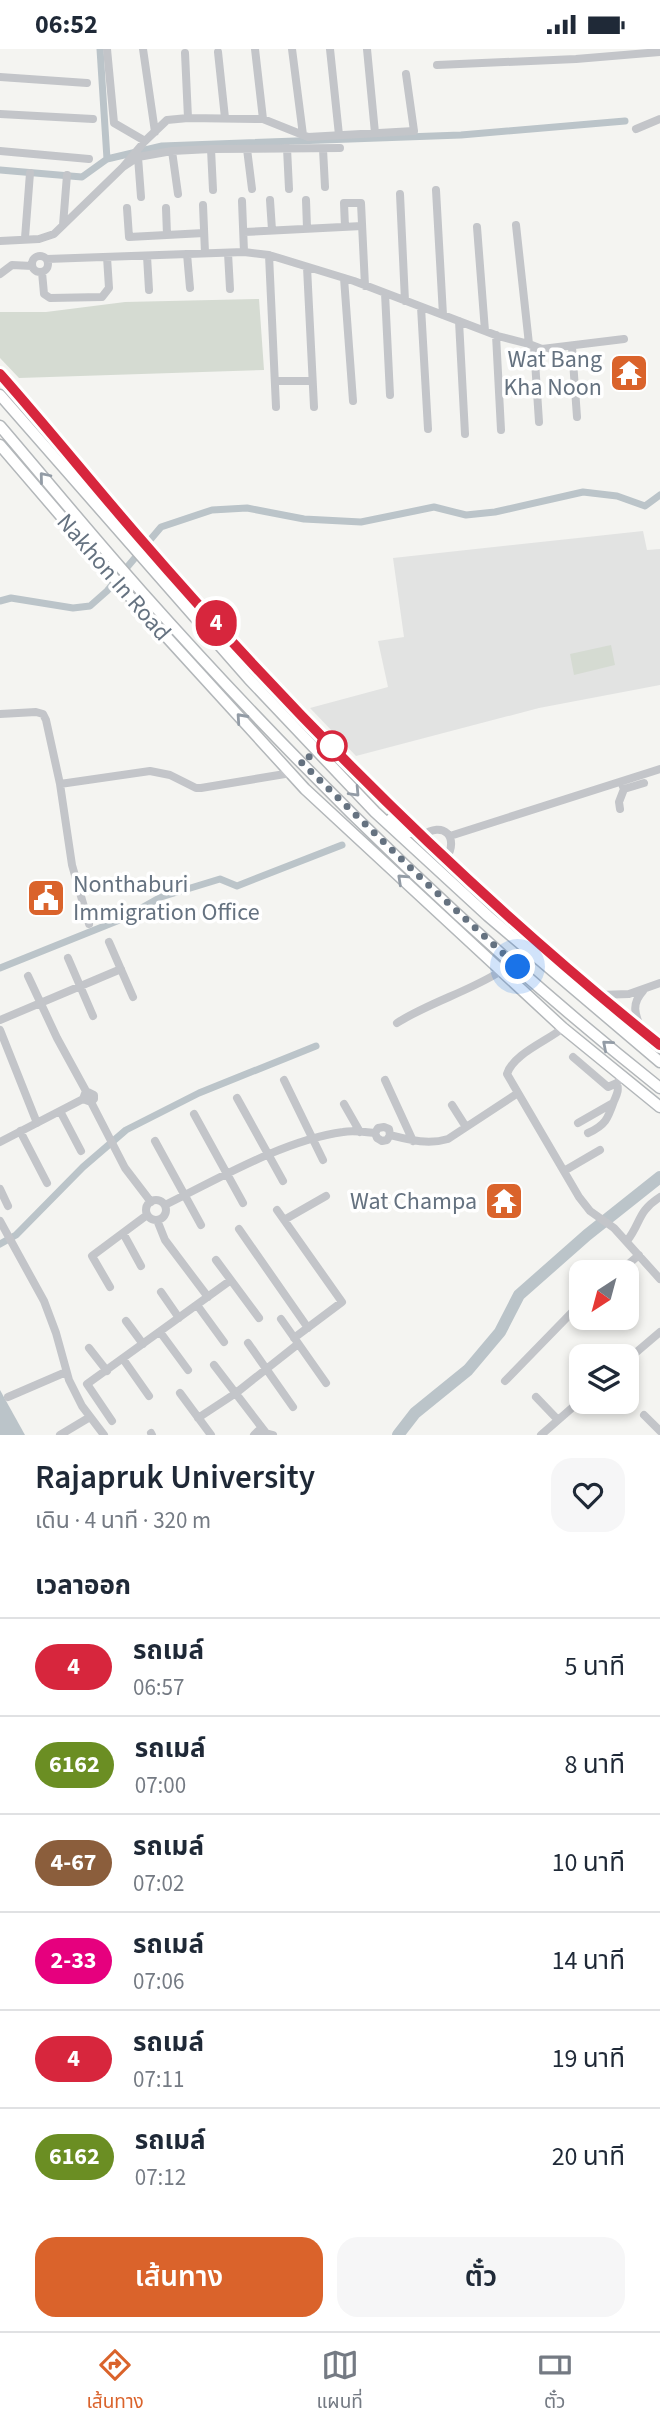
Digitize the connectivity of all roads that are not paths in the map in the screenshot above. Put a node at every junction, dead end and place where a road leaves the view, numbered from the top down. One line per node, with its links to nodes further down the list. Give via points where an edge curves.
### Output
1 (107, 49): 25 (street, via 114,123)
2 (144, 49): 21 (street)
3 (256, 49): 18 (street)
4 (292, 49): 23 (street)
5 (330, 49): 24 (street)
6 (367, 49): 22 (street)
7 (218, 52): 16 (street)
8 (660, 52): 10 (street)
9 (185, 54): 15 (street)
10 (437, 65)
11 (406, 74): 22 (street, via 414,131)
12 (0, 76): 13 (street)
13 (88, 83)
14 (0, 114): 17 (street)
15 (188, 118): 16 (street); 21 (street, via 167,121)
16 (225, 118): 18 (street)
17 (93, 119)
18 (263, 119): 23 (street)
19 (660, 119): 20 (street)
20 (636, 129)
21 (155, 132): 25 (street)
22 (375, 133): 24 (street)
23 (303, 135): 24 (street)
24 (339, 135)
25 (145, 141): 35 (street)
26 (287, 148): 29 (street); 30 (street); 39 (street)
27 (340, 148): 30 (street)
28 (211, 149): 29 (street); 32 (street); 40 (street)
29 (247, 149): 41 (street)
30 (323, 149): 38 (street)
31 (0, 151): 34 (street)
32 (172, 152): 33 (street); 43 (street)
33 (138, 157): 35 (street); 45 (street)
34 (89, 159)
35 (124, 167): 52 (street)
36 (30, 173): 62 (street)
37 (67, 175): 52 (street)
38 (326, 187)
39 (289, 189)
40 (213, 190)
41 (252, 190)
42 (436, 190): 84 (street)
43 (178, 194)
44 (400, 194): 82 (street)
45 (142, 197)
46 (270, 200): 58 (street)
47 (306, 200): 57 (street)
48 (242, 201): 59 (street)
49 (203, 205): 60 (street)
50 (127, 208): 61 (street, via 129,237)
51 (166, 208): 61 (street)
52 (63, 225): 62 (street, via 54,234)
53 (516, 225): 89 (street)
54 (362, 226): 55 (street); 55 (street, via 361,203 344,203); 77 (street)
55 (345, 227): 57 (street)
56 (477, 227): 86 (street)
57 (307, 228): 58 (street)
58 (272, 230): 59 (street)
59 (244, 232): 64 (street)
60 (204, 233): 61 (street); 65 (street)
61 (167, 235)
62 (25, 238): 63 (street)
63 (0, 241)
64 (244, 252): 66 (street); 69 (street)
65 (205, 253): 66 (street); 67 (street)
66 (228, 253): 79 (street)
67 (187, 254): 68 (street); 78 (street)
68 (147, 255): 70 (street); 80 (street)
69 (269, 255): 73 (street); 92 (street)
70 (107, 257): 71 (street); 74 (street, via 109,288 102,297 50,298 44,294)
71 (47, 259): 72 (street, via 37,255); 74 (street, via 48,267)
72 (32, 266): 74 (street); 75 (street, via 12,265)
73 (307, 267): 76 (street); 93 (street)
74 (42, 272)
75 (0, 274)
76 (344, 278): 77 (street); 96 (street)
77 (365, 286): 81 (street)
78 (190, 288)
79 (230, 289)
80 (149, 290)
81 (384, 293): 82 (street); 95 (street)
82 (405, 301): 83 (street)
83 (421, 307): 84 (street); 102 (street)
84 (443, 315): 85 (street)
85 (459, 321): 86 (street); 104 (street)
86 (485, 331): 87 (street)
87 (496, 335): 89 (street); 103 (street)
88 (624, 339): 90 (street)
89 (531, 345): 90 (street); 100 (street)
90 (572, 347): 99 (street)
91 (0, 373): 114 (main road, Nakhon In Road, via 151,550)
92 (275, 381): 93 (street); 97 (street)
93 (312, 381): 98 (street)
94 (0, 395): 113 (main road, Nakhon In Road, one-way to 113, via 249,679)
95 (390, 395)
96 (353, 401)
97 (276, 407)
98 (313, 407)
99 (577, 417)
100 (539, 422)
101 (0, 426): 117 (main road, Nakhon In Road, one-way to 101, via 300,761 131,579)
102 (428, 429)
103 (501, 430)
104 (465, 434)
105 (0, 445): 108 (main road, Nakhon In Road, one-way to 105, via 122,588)
106 (0, 714): 110 (street, via 43,714)
107 (660, 769): 111 (street)
108 (291, 773): 110 (street, via 201,788 150,771); 120 (main road, Nakhon In Road, one-way to 108)
109 (644, 783): 111 (street)
110 (60, 784): 118 (street, via 72,865)
111 (623, 785): 112 (street); 115 (street)
112 (620, 809)
113 (375, 812): 114 (main road); 139 (main road, Nakhon In Road, via 488,916)
114 (420, 834): 115 (street, via 441,829); 116 (main road, Nakhon In Road)
115 (450, 836): 116 (street, via 452,848)
116 (446, 859): 128 (main road, Nakhon In Road)
117 (404, 862): 120 (main road); 143 (main road, Nakhon In Road, one-way to 117, via 498,950)
118 (89, 924)
119 (109, 942): 122 (street)
120 (469, 943): 123 (main road, Nakhon In Road)
121 (68, 958): 126 (street)
122 (121, 969): 126 (street); 129 (street)
123 (501, 971): 133 (street); 134 (main road, Nakhon In Road)
124 (28, 976): 130 (street)
125 (660, 983): 127 (street)
126 (80, 986): 130 (street); 131 (street)
127 (643, 991): 128 (street); 136 (street, via 634,1007)
128 (599, 995): 136 (main road, Nakhon In Road)
129 (132, 997)
130 (39, 1003): 132 (street); 145 (street)
131 (93, 1016)
132 (0, 1020)
133 (397, 1023)
134 (563, 1028): 142 (main road, Nakhon In Road); 144 (street, via 510,1065 508,1074)
135 (0, 1030): 153 (street)
136 (641, 1030): 137 (main road, Nakhon In Road)
137 (660, 1045)
138 (573, 1057): 142 (street, via 608,1087)
139 (660, 1062)
140 (284, 1080): 159 (street)
141 (385, 1080): 161 (street)
142 (620, 1080): 147 (street); 150 (main road, Nakhon In Road)
143 (660, 1088)
144 (518, 1093): 155 (street); 167 (street)
145 (87, 1098): 151 (street); 175 (street)
146 (237, 1098): 165 (street)
147 (613, 1103): 154 (street); 158 (street, via 602,1127)
148 (344, 1104): 157 (street)
149 (452, 1105): 155 (street)
150 (660, 1107)
151 (60, 1111): 153 (street); 164 (street)
152 (194, 1115): 168 (street)
153 (37, 1123): 156 (street)
154 (578, 1123)
155 (466, 1127): 161 (street, via 435,1143)
156 (20, 1131): 162 (street); 170 (street)
157 (360, 1132): 159 (street); 161 (street, via 375,1133 382,1141 390,1135)
158 (588, 1133)
159 (312, 1139): 165 (street); 166 (street)
160 (155, 1141): 172 (street)
161 (413, 1141)
162 (0, 1142)
163 (600, 1150): 167 (street)
164 (81, 1151)
165 (269, 1155): 168 (street); 169 (street)
166 (323, 1160)
167 (564, 1171): 187 (street, via 590,1211)
168 (227, 1173): 172 (street); 176 (street)
169 (283, 1181)
170 (47, 1183)
171 (0, 1189): 178 (street)
172 (186, 1195): 177 (street); 184 (street)
173 (326, 1196): 182 (street)
174 (660, 1197): 187 (street, via 644,1209)
175 (151, 1202): 177 (street); 180 (street)
176 (243, 1203)
177 (165, 1205): 181 (street, via 164,1216)
178 (8, 1206)
179 (277, 1210): 182 (street)
180 (147, 1215): 181 (street); 186 (street)
181 (158, 1220): 196 (street, via 165,1240)
182 (284, 1220): 203 (street, via 342,1302)
183 (1, 1224): 217 (street, via 44,1301)
184 (201, 1225)
185 (239, 1229): 203 (street)
186 (123, 1233): 191 (street); 194 (street, via 92,1256)
187 (627, 1241): 188 (street)
188 (639, 1255): 190 (street); 192 (street)
189 (216, 1260): 193 (street)
190 (633, 1260)
191 (141, 1266)
192 (660, 1279)
193 (231, 1280): 196 (street); 200 (street)
194 (110, 1287)
195 (161, 1292): 199 (street)
196 (208, 1297): 197 (street)
197 (197, 1305): 199 (street); 207 (street)
198 (569, 1315): 218 (street)
199 (179, 1318): 204 (street)
200 (259, 1318)
201 (281, 1319): 206 (street)
202 (126, 1321): 209 (street)
203 (308, 1328): 206 (street)
204 (160, 1332): 209 (street); 214 (street)
205 (660, 1332): 211 (street)
206 (296, 1341): 215 (street); 219 (street)
207 (224, 1342)
208 (248, 1342): 215 (street)
209 (143, 1344): 212 (street)
210 (89, 1347): 216 (street)
211 (639, 1350)
212 (123, 1359): 216 (street); 222 (street)
213 (214, 1365): 221 (street)
214 (188, 1370)
215 (267, 1370): 221 (street); 225 (street)
216 (107, 1371): 231 (street, via 86,1385)
217 (66, 1372): 223 (street); 228 (street)
218 (505, 1381)
219 (326, 1383)
220 (180, 1393): 229 (street)
221 (236, 1393): 229 (street); 233 (street)
222 (149, 1396)
223 (8, 1397)
224 (536, 1397): 230 (street)
225 (293, 1407)
226 (569, 1410): 230 (street)
227 (644, 1415): 232 (street)
228 (90, 1417): 234 (street); 235 (street)
229 (198, 1418): 236 (street)
230 (558, 1420): 238 (street)
231 (112, 1421)
232 (660, 1431)
233 (269, 1434): 237 (street, via 258,1431)
234 (60, 1435)
235 (104, 1435)
236 (211, 1435)
237 (254, 1435)
238 (541, 1435)

